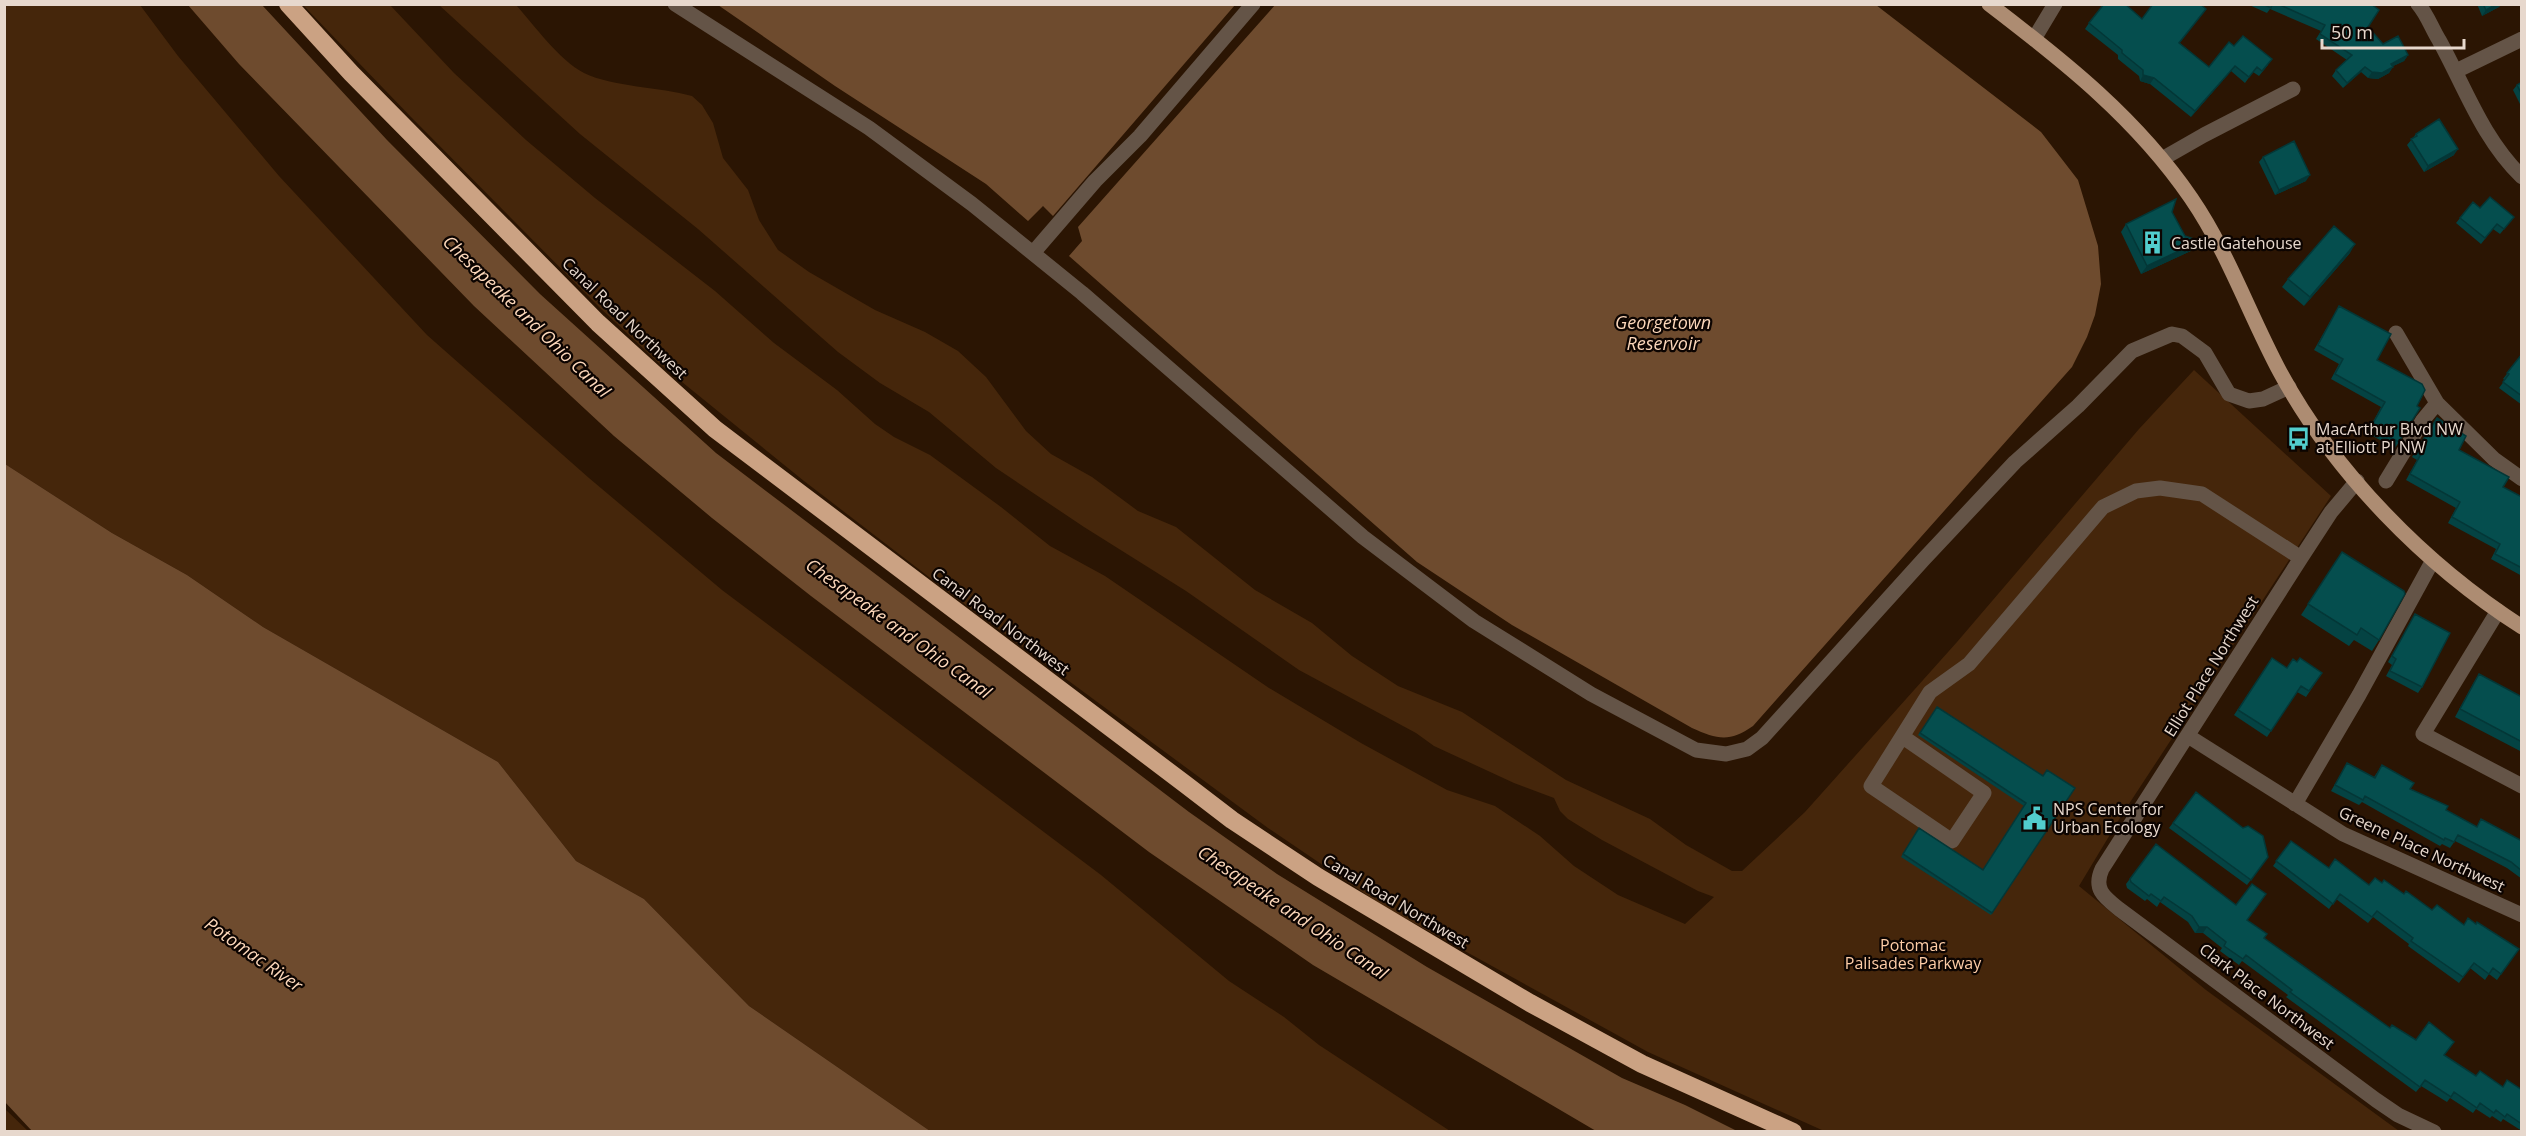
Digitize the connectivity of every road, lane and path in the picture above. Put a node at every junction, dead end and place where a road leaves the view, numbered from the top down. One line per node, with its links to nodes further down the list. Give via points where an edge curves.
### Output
1 (288, 4): 30 (highway, Canal Road Northwest, via 577,302 715,429 1232,820 1328,883 1521,998 1642,1064)
2 (675, 4): 13 (street, via 869,128)
3 (1253, 4): 13 (street)
4 (1989, 4): 7 (main road)
5 (2055, 4): 7 (street)
6 (2421, 6): 9 (street)
7 (2034, 39): 11 (main road, via 2106,98)
8 (2522, 39): 9 (street)
9 (2456, 71): 12 (street, via 2485,132)
10 (2293, 89): 11 (street)
11 (2162, 159): 15 (main road, via 2212,232)
12 (2522, 177)
13 (1033, 253): 15 (street, via 1363,537 1473,621 1663,734 1696,750 1726,754 1747,749 1762,738 2015,462 2132,351 2172,334 2182,336 2205,353 2229,394 2249,401)
14 (2396, 333): 16 (street)
15 (2289, 387): 18 (main road, via 2321,438)
16 (2437, 403): 17 (street, via 2494,459); 19 (street)
17 (2522, 479)
18 (2357, 481): 20 (street, Elliot Place Northwest); 21 (main road)
19 (2386, 481)
20 (2301, 558): 24 (street, Elliot Place Northwest); 25 (street, via 2202,494 2160,489 2136,491 2103,507 1970,664 1930,692)
21 (2433, 560): 22 (main road); 27 (street)
22 (2498, 611): 23 (main road); 26 (street, via 2423,734)
23 (2522, 627)
24 (2188, 736): 27 (street, Greene Place Northwest); 28 (street, Elliot Place Northwest)
25 (1903, 737): 25 (street, via 1871,786 1952,841 1984,793)
26 (2522, 786)
27 (2295, 804): 29 (street, Greene Place Northwest, via 2343,834)
28 (2100, 874): 31 (street, Clark Place Northwest, via 2098,890 2119,909 2382,1104)
29 (2522, 915)
30 (1793, 1131)
31 (2434, 1131)

